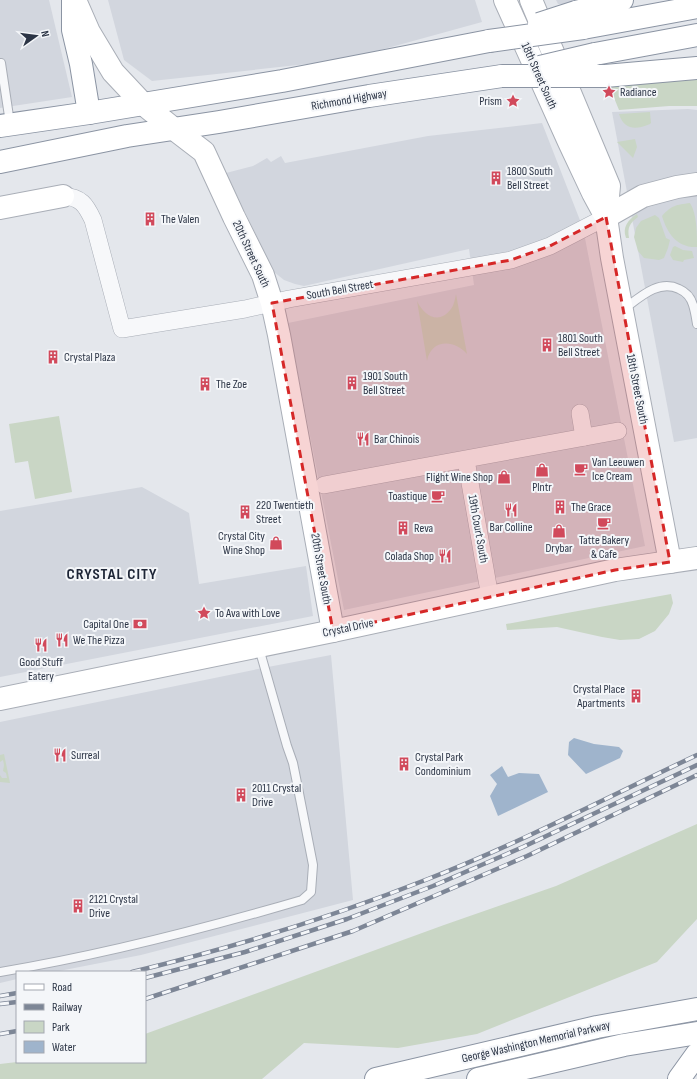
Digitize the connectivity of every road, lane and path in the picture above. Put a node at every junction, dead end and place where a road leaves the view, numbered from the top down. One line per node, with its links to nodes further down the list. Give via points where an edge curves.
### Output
1 (74, 0): 12 (main road, 20th Street South, via 111,69); 13 (main road, via 72,30)
2 (505, 0): 20 (main road, 18th Street South, via 569,142)
3 (531, 0): 20 (main road, 18th Street South, via 609,186)
4 (622, 0): 6 (main road)
5 (697, 7): 6 (main road)
6 (580, 20): 12 (main road, bridge, via 489,41 282,81)
7 (697, 35): 10 (main road, Richmond Highway, bridge, via 595,54)
8 (1, 63): 11 (lane)
9 (697, 68): 10 (main road, bridge, via 605,76)
10 (502, 76): 15 (main road, Richmond Highway)
11 (2, 86): 14 (lane)
12 (143, 104): 13 (main road); 15 (main road, 20th Street South)
13 (89, 113): 14 (main road)
14 (5, 125)
15 (174, 129): 16 (main road, Richmond Highway); 21 (main road, 20th Street South, via 204,152 258,264)
16 (0, 162)
17 (697, 184): 20 (main road, South Bell Street, via 643,196)
18 (63, 196): 19 (main road); 21 (street, South Bell Street, via 78,200 93,220 122,329)
19 (0, 208)
20 (606, 216): 21 (street, South Bell Street, via 550,246 511,260); 22 (main road, 18th Street South)
21 (272, 303): 32 (main road, 20th Street South)
22 (622, 311): 23 (lane, via 653,289 674,287 689,296); 30 (main road, 18th Street South)
23 (697, 324)
24 (580, 413): 26 (street)
25 (618, 431): 26 (street)
26 (584, 437): 27 (street)
27 (466, 460): 28 (street); 31 (street, 19th Court South)
28 (324, 485)
29 (697, 558): 30 (main road, Crystal Drive)
30 (670, 562): 31 (main road, Crystal Drive, via 615,570)
31 (490, 597): 32 (main road, Crystal Drive)
32 (333, 631): 33 (main road, Crystal Drive)
33 (258, 646): 34 (main road, Crystal Drive); 35 (lane, via 293,763 312,865 310,892 302,900 206,926 68,960)
34 (0, 699)
35 (0, 972)
36 (697, 1009): 39 (main road, George Washington Memorial Parkway, via 597,1027)
37 (688, 1034): 40 (main road, George Washington Memorial Parkway, via 624,1045)
38 (697, 1054): 41 (main road)
39 (376, 1079)
40 (478, 1079)
41 (679, 1079)

